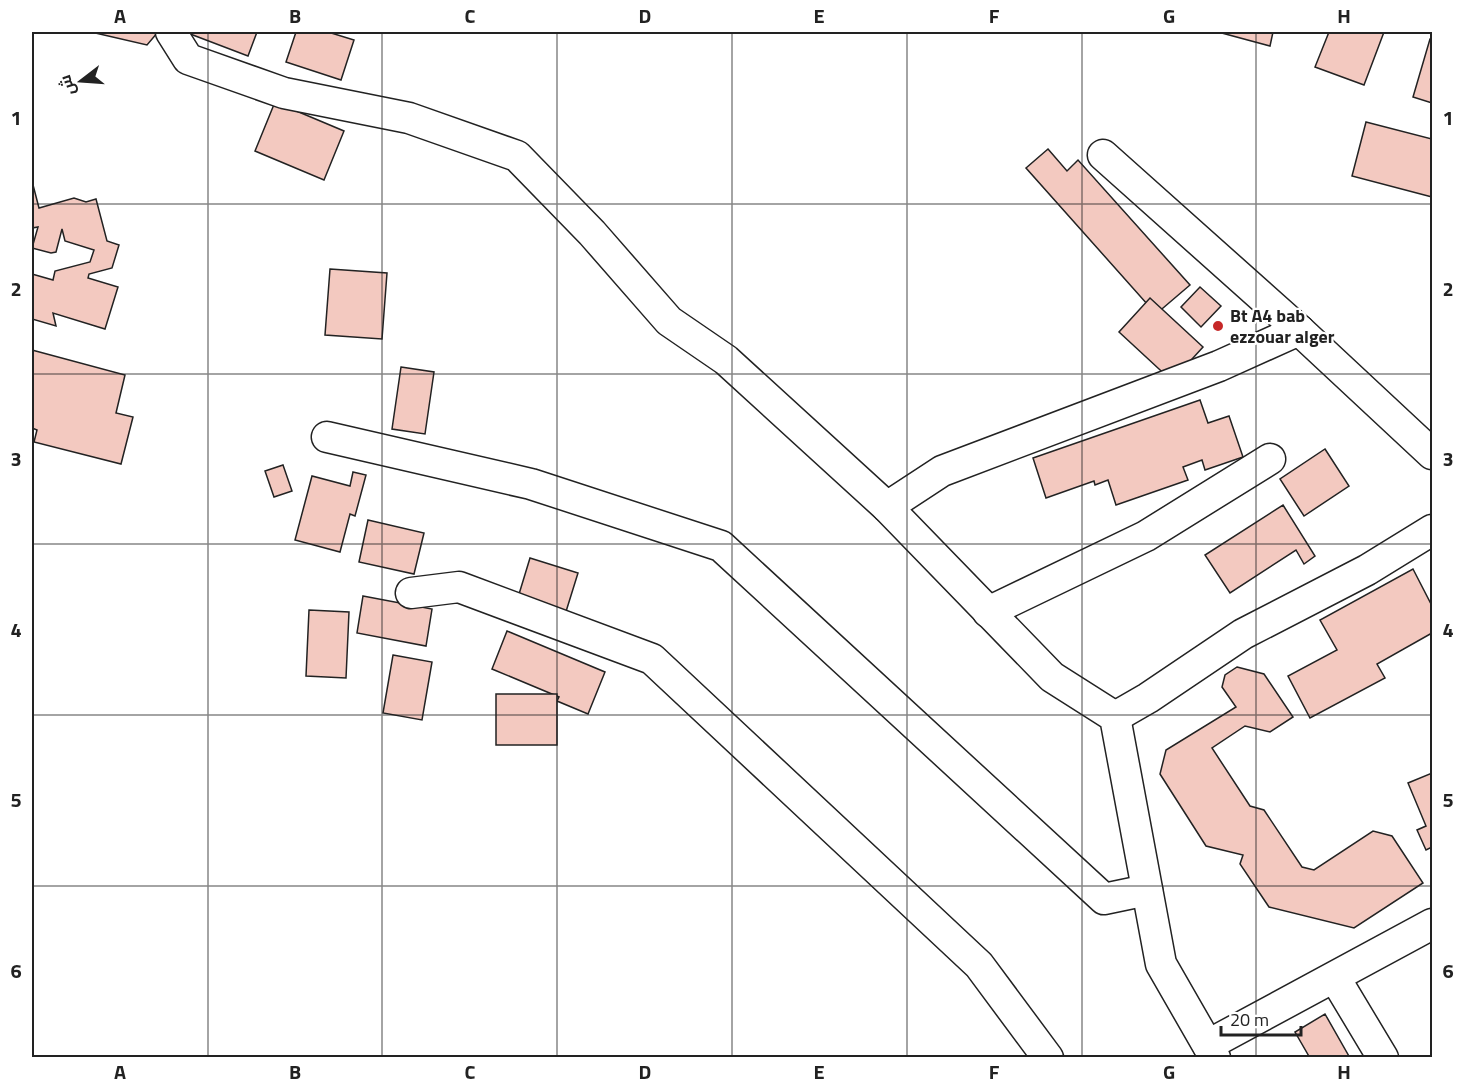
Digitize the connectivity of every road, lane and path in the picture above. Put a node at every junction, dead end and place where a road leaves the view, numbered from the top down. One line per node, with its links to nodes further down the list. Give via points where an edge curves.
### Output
1 (171, 32): 7 (street, via 188,59 284,93 409,118 517,156 669,321 726,360)
2 (1103, 155): 3 (street)
3 (1299, 330): 5 (street); 7 (street, via 1219,366 942,471)
4 (327, 437): 12 (street, via 531,484 721,546 1104,899)
5 (1432, 454)
6 (1270, 459): 10 (street, via 1146,536)
7 (887, 507): 10 (street)
8 (1432, 530): 11 (street, via 1366,570 1243,634)
9 (411, 593): 16 (street, via 459,586 652,659 979,965)
10 (988, 612): 11 (street, via 1052,677)
11 (1115, 717): 12 (street)
12 (1147, 890): 15 (street, via 1161,964)
13 (1432, 924): 14 (street)
14 (1335, 978): 15 (street); 17 (street)
15 (1212, 1051)
16 (1048, 1058)
17 (1383, 1058)

